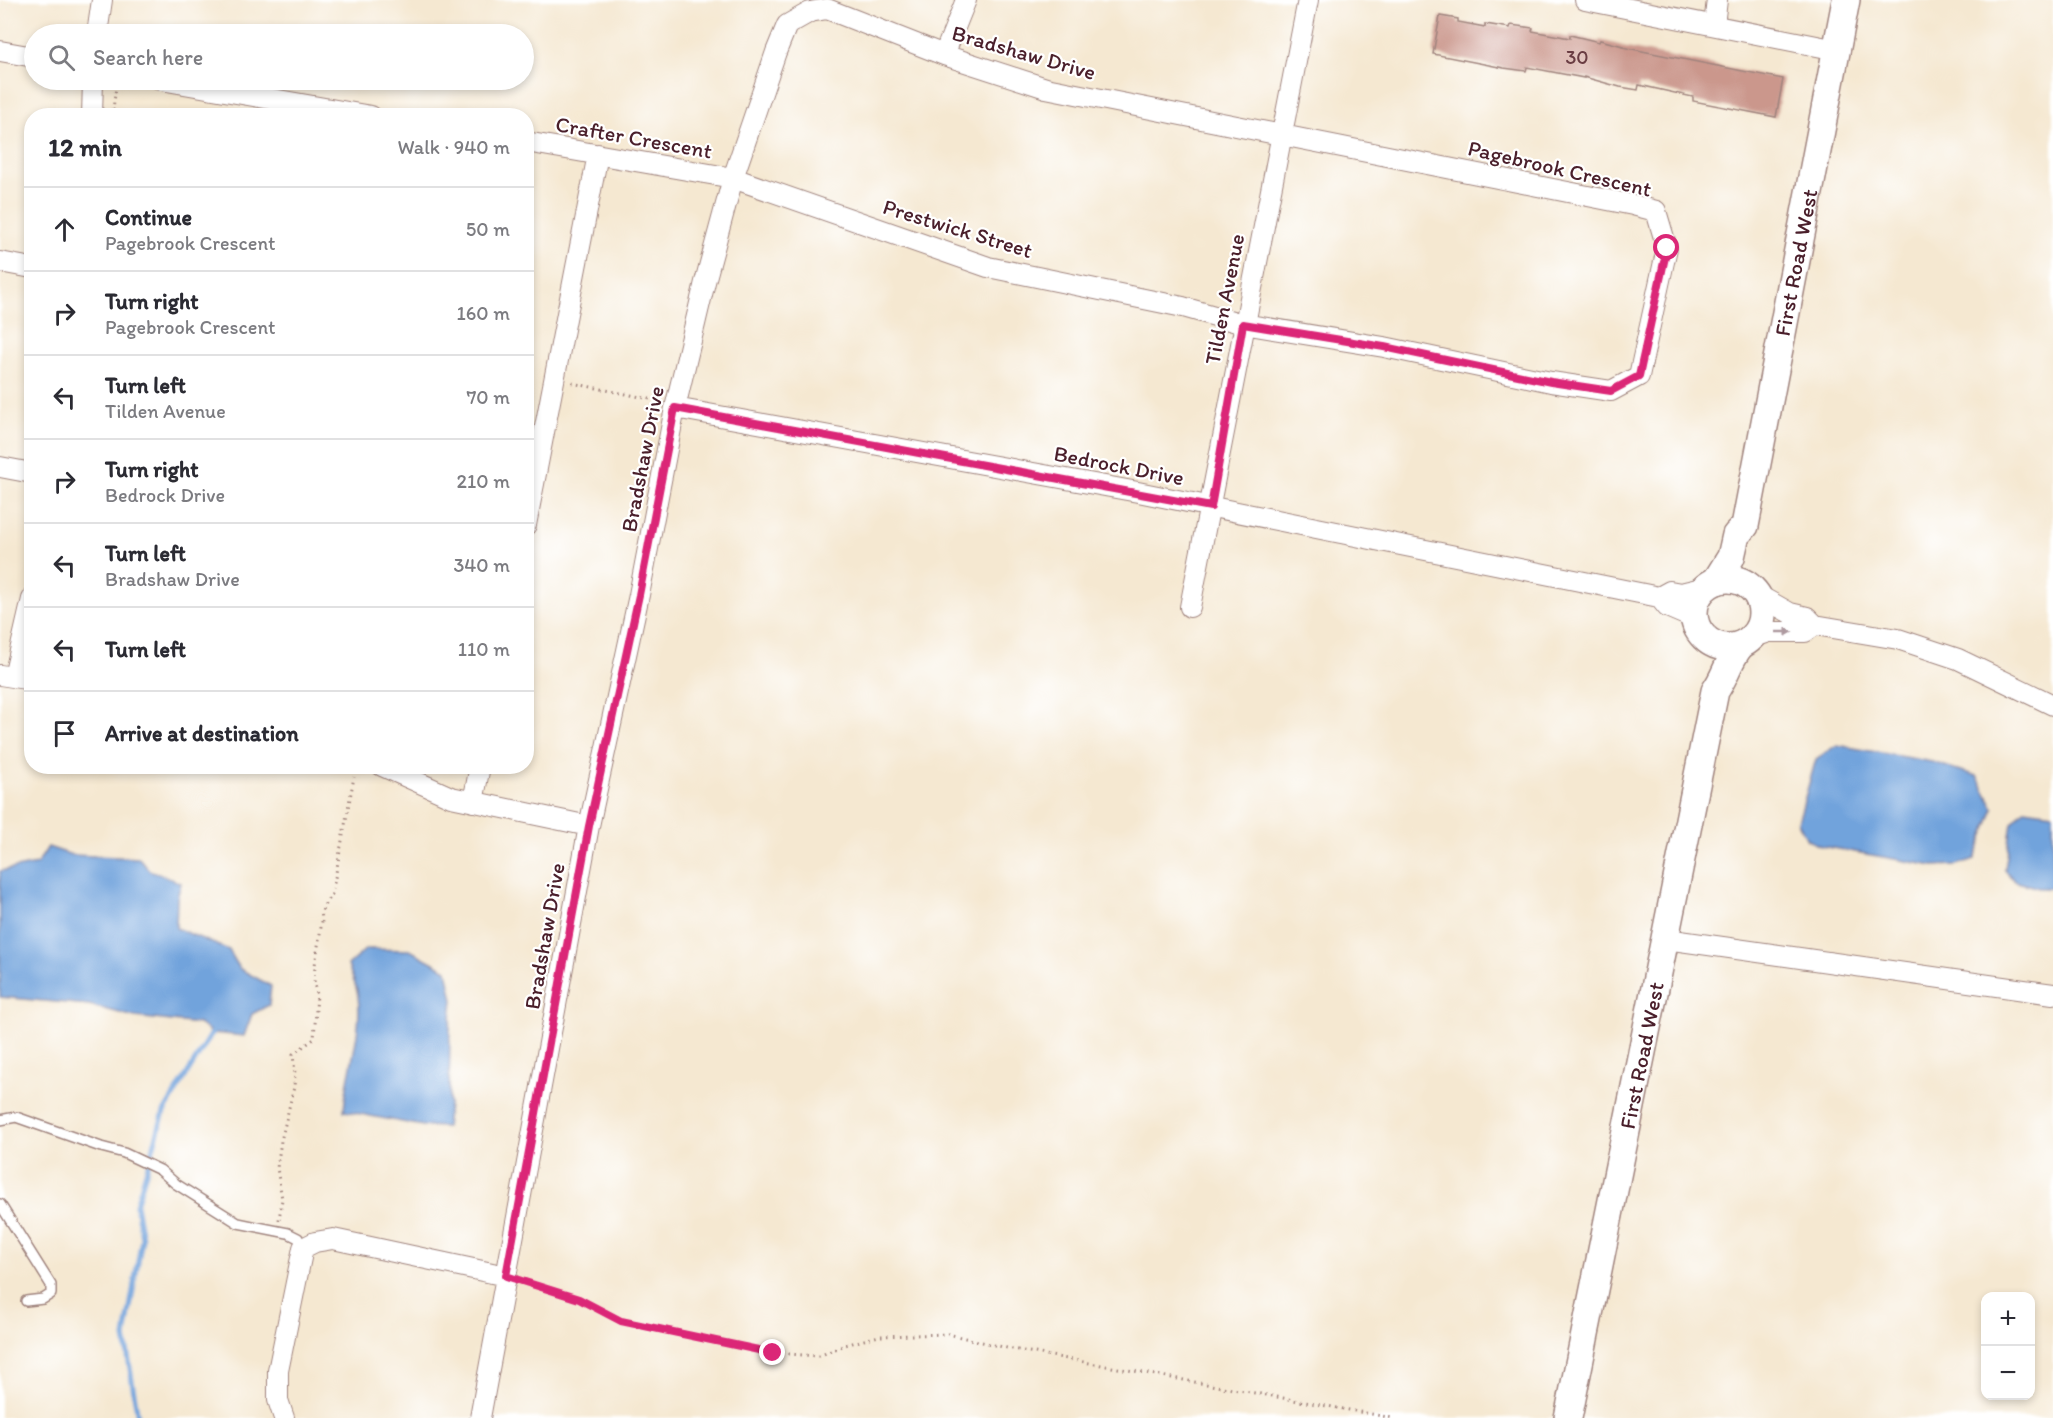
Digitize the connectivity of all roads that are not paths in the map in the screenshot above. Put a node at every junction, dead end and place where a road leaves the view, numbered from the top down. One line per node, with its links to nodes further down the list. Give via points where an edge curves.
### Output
1 (102, 0): 7 (street)
2 (966, 0): 12 (street)
3 (1308, 0): 17 (street, Tilden Avenue)
4 (1585, 0): 8 (street)
5 (1718, 0): 8 (street)
6 (1846, 0): 9 (street, First Road West)
7 (98, 24)
8 (1713, 25): 9 (street)
9 (1837, 50): 29 (street, First Road West)
10 (0, 51): 11 (street)
11 (24, 55)
12 (944, 55): 17 (street, Bradshaw Drive, via 1046,88); 20 (street, Bradshaw Drive, via 827,9 810,12 787,25)
13 (93, 90): 15 (street)
14 (219, 90): 16 (street)
15 (92, 108)
16 (324, 108)
17 (1281, 133): 23 (street, Tilden Avenue); 23 (street, Pagebrook Crescent, via 1656,212 1667,248 1639,376 1611,391)
18 (534, 143): 19 (street, Crafter Crescent)
19 (598, 154): 20 (street, Crafter Crescent); 27 (street)
20 (734, 178): 23 (street, Prestwick Street, via 988,267 1183,307); 24 (street, Bradshaw Drive)
21 (0, 262): 22 (street)
22 (24, 266)
23 (1243, 324): 28 (street, Tilden Avenue)
24 (675, 408): 28 (street, Bedrock Drive); 44 (street, Bradshaw Drive)
25 (0, 467): 26 (street)
26 (24, 472)
27 (534, 484)
28 (1211, 507): 32 (street, Bedrock Drive); 33 (street, Tilden Avenue)
29 (1745, 526): 30 (street, First Road West, via 1736,535 1731,556); 31 (street, First Road West, via 1750,539 1748,572)
30 (1711, 584): 31 (street, via 1728,578 1740,580); 32 (street, Bedrock Drive, via 1670,591); 35 (street, First Road West, via 1698,596 1695,608)
31 (1754, 590): 34 (street); 37 (street, First Road West, via 1762,606 1762,618 1759,629)
32 (1659, 597): 35 (street, Bedrock Drive, via 1667,607)
33 (1190, 607)
34 (1815, 625): 37 (street, one-way to 34, via 1769,632 1805,632); 40 (street, via 1898,639 1958,660)
35 (1701, 629): 37 (street, via 1718,645 1729,647); 39 (street, First Road West, via 1709,681)
36 (24, 636): 38 (street)
37 (1746, 641): 39 (street, First Road West, via 1730,658)
38 (15, 677)
39 (1715, 691): 45 (street, First Road West)
40 (2053, 705)
41 (400, 774): 43 (street, via 451,797)
42 (478, 774): 43 (street)
43 (473, 802): 44 (street)
44 (589, 826): 50 (street, Bradshaw Drive)
45 (1666, 939): 46 (street); 54 (street, First Road West)
46 (2053, 994)
47 (0, 1120): 49 (lane, via 16,1117 124,1153 160,1170 238,1223 288,1233 298,1238)
48 (0, 1204): 51 (lane, via 51,1285 51,1294)
49 (303, 1248): 50 (street, via 333,1239); 52 (street, via 278,1371 278,1400)
50 (506, 1276): 53 (street, Bradshaw Drive)
51 (26, 1301)
52 (284, 1418)
53 (480, 1418)
54 (1568, 1418)

